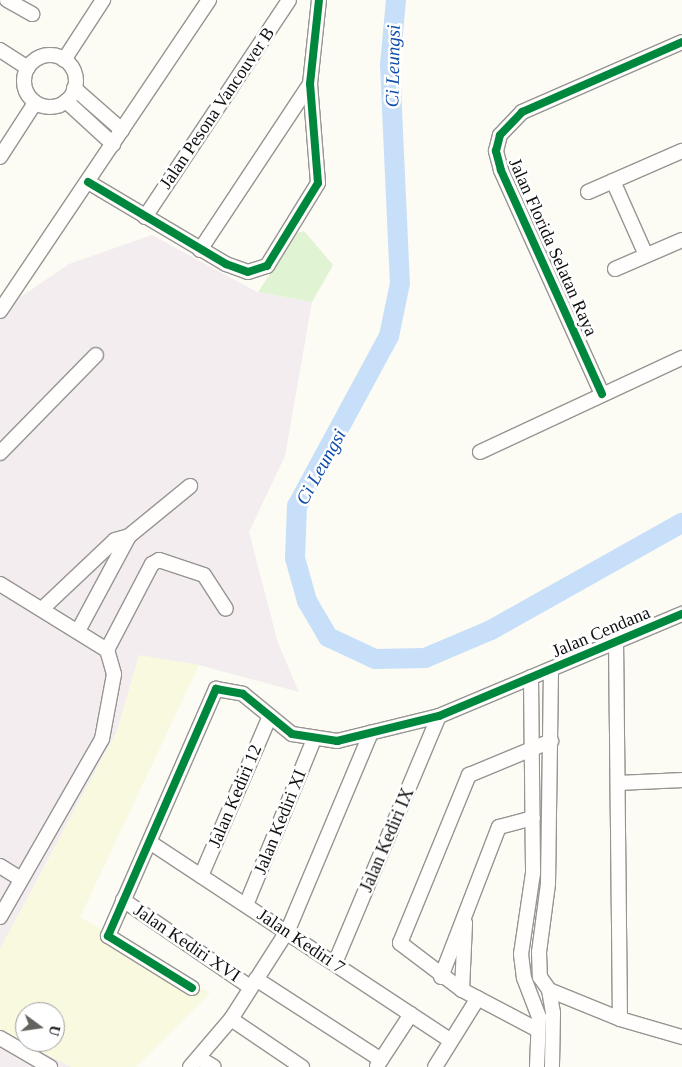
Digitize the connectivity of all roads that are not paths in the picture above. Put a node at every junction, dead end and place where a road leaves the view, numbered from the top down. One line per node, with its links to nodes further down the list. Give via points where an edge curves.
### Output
1 (7, 0): 6 (street)
2 (103, 0): 9 (street)
3 (209, 0): 15 (street)
4 (289, 0): 22 (street, Jalan Pesona Vancouver B)
5 (319, 0): 11 (street)
6 (32, 14)
7 (682, 42): 30 (street, Jalan Florida Selatan Raya, via 522,112 500,134 496,151 501,170)
8 (0, 50): 10 (street)
9 (64, 60): 10 (street, via 48,56); 12 (street, via 74,72)
10 (28, 68): 14 (street, via 26,91)
11 (310, 84): 24 (street); 24 (street, via 318,183 267,266 248,272)
12 (74, 88): 13 (street); 15 (street)
13 (66, 101): 14 (street, via 51,107); 16 (street)
14 (36, 103): 18 (street)
15 (122, 130): 16 (street)
16 (113, 144): 20 (street)
17 (682, 151): 19 (street)
18 (0, 157)
19 (613, 181): 21 (street); 25 (street)
20 (88, 182): 22 (street); 27 (street)
21 (588, 192)
22 (145, 217): 24 (street)
23 (682, 240): 25 (street)
24 (200, 250)
25 (646, 256): 26 (street)
26 (615, 269)
27 (0, 311)
28 (96, 355): 32 (street)
29 (682, 358): 30 (street)
30 (602, 394): 31 (street)
31 (480, 452)
32 (0, 453)
33 (190, 486): 34 (street)
34 (129, 536): 36 (street, via 115,540); 39 (street)
35 (0, 584): 36 (street)
36 (42, 609): 39 (street)
37 (226, 609): 41 (street, via 204,575 155,561)
38 (682, 614): 40 (street, Jalan Cendana)
39 (78, 631): 41 (street)
40 (616, 639): 42 (street, Jalan Cendana); 51 (street)
41 (107, 650): 56 (street, via 114,674 102,739)
42 (550, 669): 43 (street, Jalan Cendana); 48 (street)
43 (531, 677): 45 (street, Jalan Cendana); 49 (street)
44 (270, 716): 47 (street, Jalan Cendana, via 292,734); 53 (street, Jalan Cendana, via 244,694 216,689); 55 (street, Jalan Kediri 12)
45 (439, 716): 46 (street, Jalan Cendana); 62 (street, Jalan Kediri IX)
46 (371, 733): 47 (street, Jalan Cendana, via 328,742); 61 (street)
47 (314, 740): 58 (street, Jalan Kediri XI)
48 (551, 741): 49 (street); 67 (street, via 548,884 539,952 540,977)
49 (533, 748): 52 (street); 63 (street, via 468,775 401,935 404,950)
50 (682, 780): 51 (street)
51 (619, 783): 70 (street)
52 (533, 818): 60 (street, via 498,827); 72 (street, via 533,873 521,954 524,978 539,1017)
53 (151, 843): 55 (street, Jalan Kediri 7); 57 (street)
54 (0, 866): 56 (street)
55 (201, 876): 58 (street, Jalan Kediri 7)
56 (21, 879): 59 (street)
57 (123, 900): 64 (street, Jalan Kediri XVI); 65 (street, via 108,936)
58 (246, 905): 61 (street, Jalan Kediri 7)
59 (0, 917)
60 (464, 918): 63 (street); 66 (street)
61 (288, 930): 62 (street, Jalan Kediri 7); 64 (street)
62 (334, 963): 69 (street, Jalan Kediri 7)
63 (441, 977): 66 (street)
64 (253, 983): 71 (street); 77 (street, Jalan Kediri XVI)
65 (192, 988)
66 (462, 990): 68 (street)
67 (549, 990): 70 (street); 83 (street)
68 (478, 998): 72 (street); 75 (street)
69 (411, 1014): 75 (street, Jalan Kediri 7); 77 (street)
70 (620, 1019): 73 (street)
71 (231, 1020): 76 (street); 80 (street)
72 (538, 1030): 82 (street)
73 (682, 1037)
74 (0, 1038): 78 (street)
75 (451, 1041): 81 (street)
76 (195, 1062): 79 (street)
77 (379, 1063)
78 (50, 1067)
79 (214, 1067)
80 (302, 1067)
81 (434, 1067)
82 (537, 1067)
83 (552, 1067)

